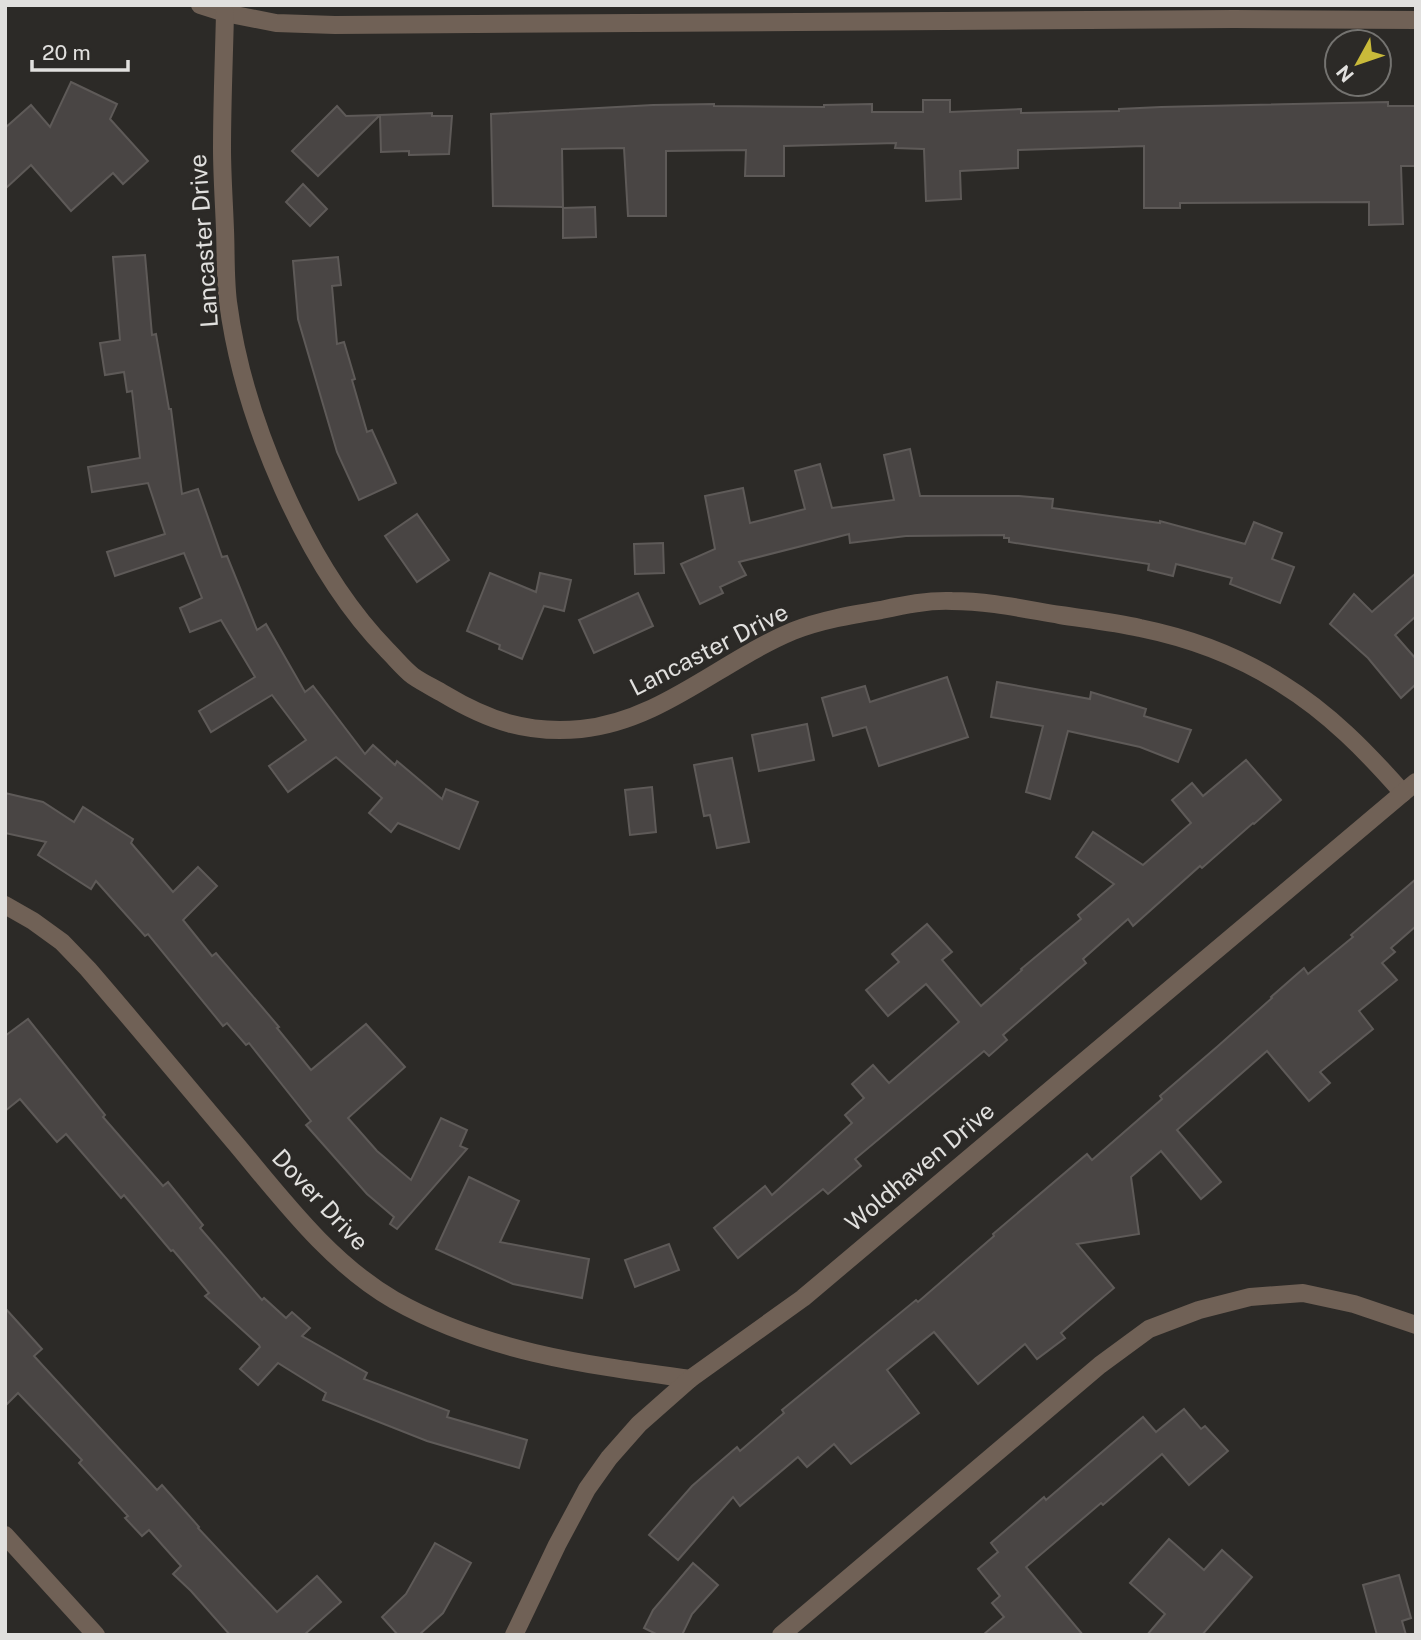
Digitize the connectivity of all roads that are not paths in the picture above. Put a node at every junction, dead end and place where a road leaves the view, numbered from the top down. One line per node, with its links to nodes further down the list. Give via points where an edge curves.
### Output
1 (200, 5): 2 (street)
2 (225, 13): 3 (street, via 276,23 335,25); 4 (street, Lancaster Drive, via 222,148 228,300 252,407 304,531 369,631 411,674 471,710 508,724 582,729 622,722 662,704 760,646 833,618 952,600 1007,606 1141,628 1241,662 1326,716)
3 (1416, 20)
4 (1409, 787): 7 (street, Woldhaven Drive, via 803,1298)
5 (5, 905): 7 (street, Dover Drive, via 62,942 317,1238 393,1299 435,1321 538,1355)
6 (1416, 1325): 11 (street, via 1303,1293 1250,1297 1149,1329 1100,1365)
7 (690, 1380): 10 (street, Woldhaven Drive, via 639,1424 587,1489)
8 (5, 1535): 9 (street)
9 (96, 1635)
10 (514, 1635)
11 (781, 1635)

